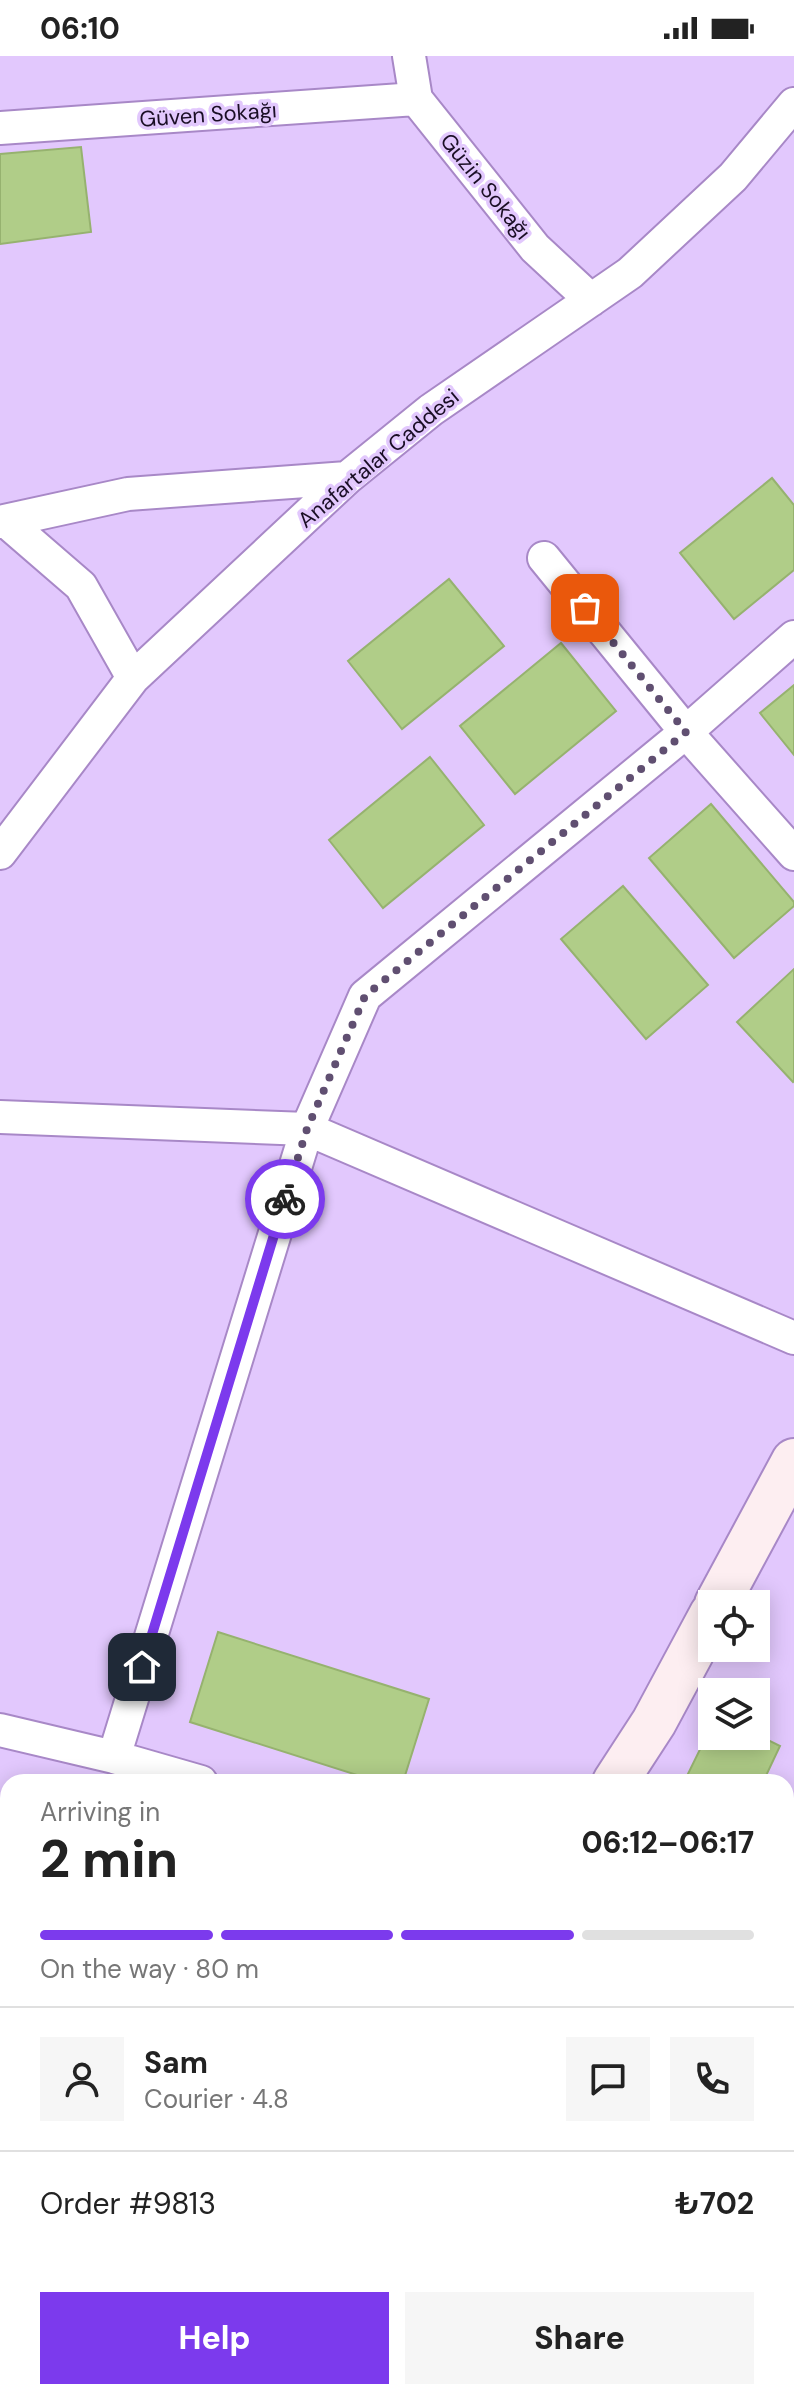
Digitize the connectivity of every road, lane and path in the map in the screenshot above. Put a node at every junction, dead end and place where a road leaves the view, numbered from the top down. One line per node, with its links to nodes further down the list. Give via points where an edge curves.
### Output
1 (409, 56): 2 (street, Güzin Sokağı)
2 (416, 99): 4 (street, Güven Sokağı); 5 (street, Güzin Sokağı, via 535,248)
3 (794, 104): 5 (street, Anafartalar Caddesi, via 733,177 630,273)
4 (0, 128)
5 (591, 300): 6 (street, Anafartalar Caddesi, via 431,410)
6 (347, 478): 7 (street, via 128,494); 10 (street, Anafartalar Caddesi)
7 (4, 522): 10 (street, via 81,586)
8 (544, 558): 11 (street)
9 (794, 637): 11 (street)
10 (133, 678): 12 (street, Anafartalar Caddesi)
11 (686, 732): 13 (street); 15 (street, via 365,996)
12 (0, 853)
13 (794, 854)
14 (0, 1117): 15 (street)
15 (307, 1129): 16 (street); 21 (street)
16 (794, 1338)
17 (794, 1461): 18 (main road)
18 (725, 1590)
19 (698, 1640): 23 (main road)
20 (0, 1730): 21 (street)
21 (114, 1757): 22 (street)
22 (173, 1774)
23 (620, 1774)

